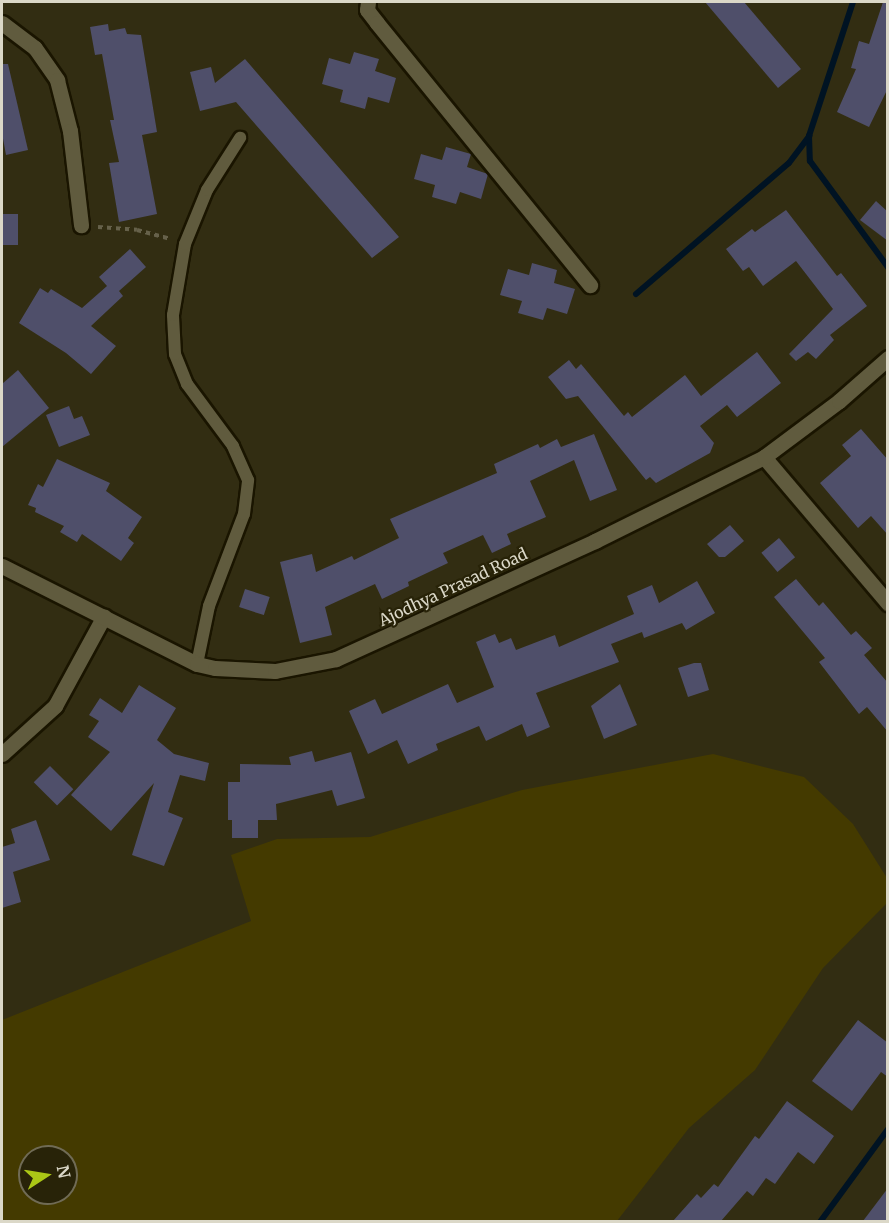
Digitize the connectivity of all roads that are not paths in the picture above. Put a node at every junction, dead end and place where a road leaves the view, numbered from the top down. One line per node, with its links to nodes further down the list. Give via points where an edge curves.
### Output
1 (368, 2): 5 (street, via 367,10 377,24)
2 (2, 23): 4 (street, via 35,48 57,80 70,131)
3 (240, 138): 11 (lane, via 207,190 186,244 173,315 175,354 187,384 233,446 248,480 244,514 210,606)
4 (81, 225)
5 (590, 285)
6 (888, 358): 7 (street, Ajodhya Prasad Road, via 839,401)
7 (764, 457): 9 (street); 11 (street, Ajodhya Prasad Road, via 595,541 336,659 275,671 215,668)
8 (2, 566): 10 (street, Ajodhya Prasad Road)
9 (888, 603)
10 (104, 616): 11 (street, Ajodhya Prasad Road); 12 (street, via 55,706)
11 (196, 663)
12 (2, 754)

